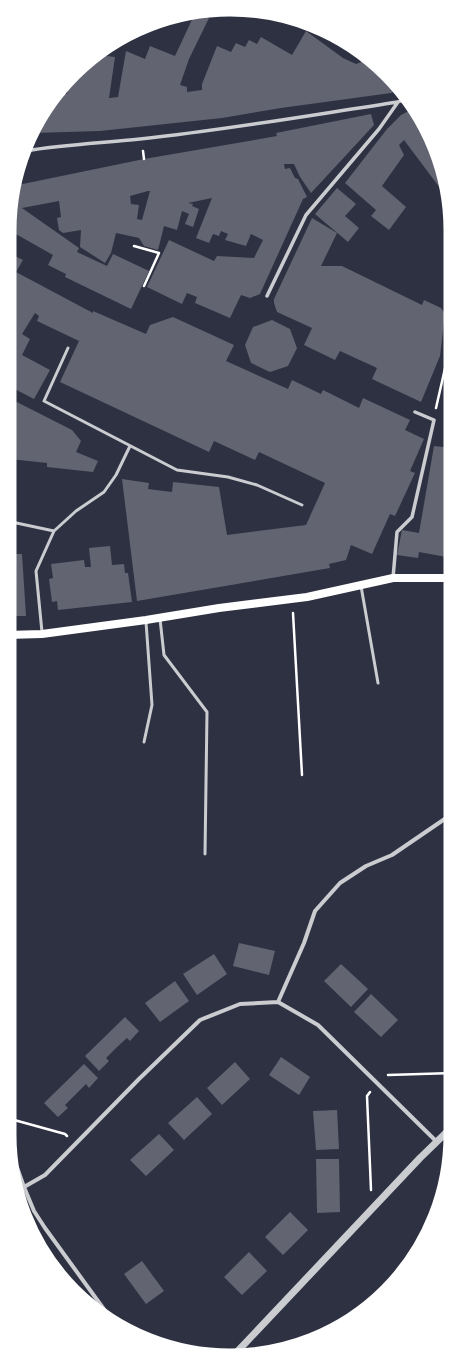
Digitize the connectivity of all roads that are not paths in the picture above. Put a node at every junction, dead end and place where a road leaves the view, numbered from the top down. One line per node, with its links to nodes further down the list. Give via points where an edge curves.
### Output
1 (402, 100): 2 (street)
2 (398, 102): 3 (street, via 270,122); 4 (street, via 379,129 306,215)
3 (29, 150)
4 (267, 296)
5 (68, 348): 7 (lane, via 44,400)
6 (415, 412): 11 (street, via 434,420 412,517 397,532)
7 (130, 446): 8 (lane, via 177,470 228,477 258,485); 10 (lane, via 116,475 104,492 76,511)
8 (302, 505)
9 (14, 523): 10 (lane)
10 (54, 531): 16 (lane, via 36,571)
11 (393, 578): 12 (main road); 13 (main road)
12 (446, 578)
13 (361, 584): 14 (main road, via 307,597); 18 (lane)
14 (160, 617): 15 (main road); 21 (lane, via 164,655 207,712)
15 (146, 620): 16 (main road); 19 (lane, via 152,705)
16 (42, 634): 17 (main road)
17 (14, 635)
18 (378, 684)
19 (144, 742)
20 (446, 818): 22 (street, via 392,855 366,866 340,883 315,911)
21 (205, 854)
22 (278, 1002): 24 (street, via 318,1025); 26 (street, via 240,1004 200,1020 74,1147 44,1175)
23 (446, 1133): 24 (street)
24 (437, 1142): 29 (street)
25 (16, 1166): 26 (street)
26 (24, 1187): 27 (street); 28 (street, via 44,1228)
27 (20, 1188)
28 (105, 1311)
29 (238, 1351)

